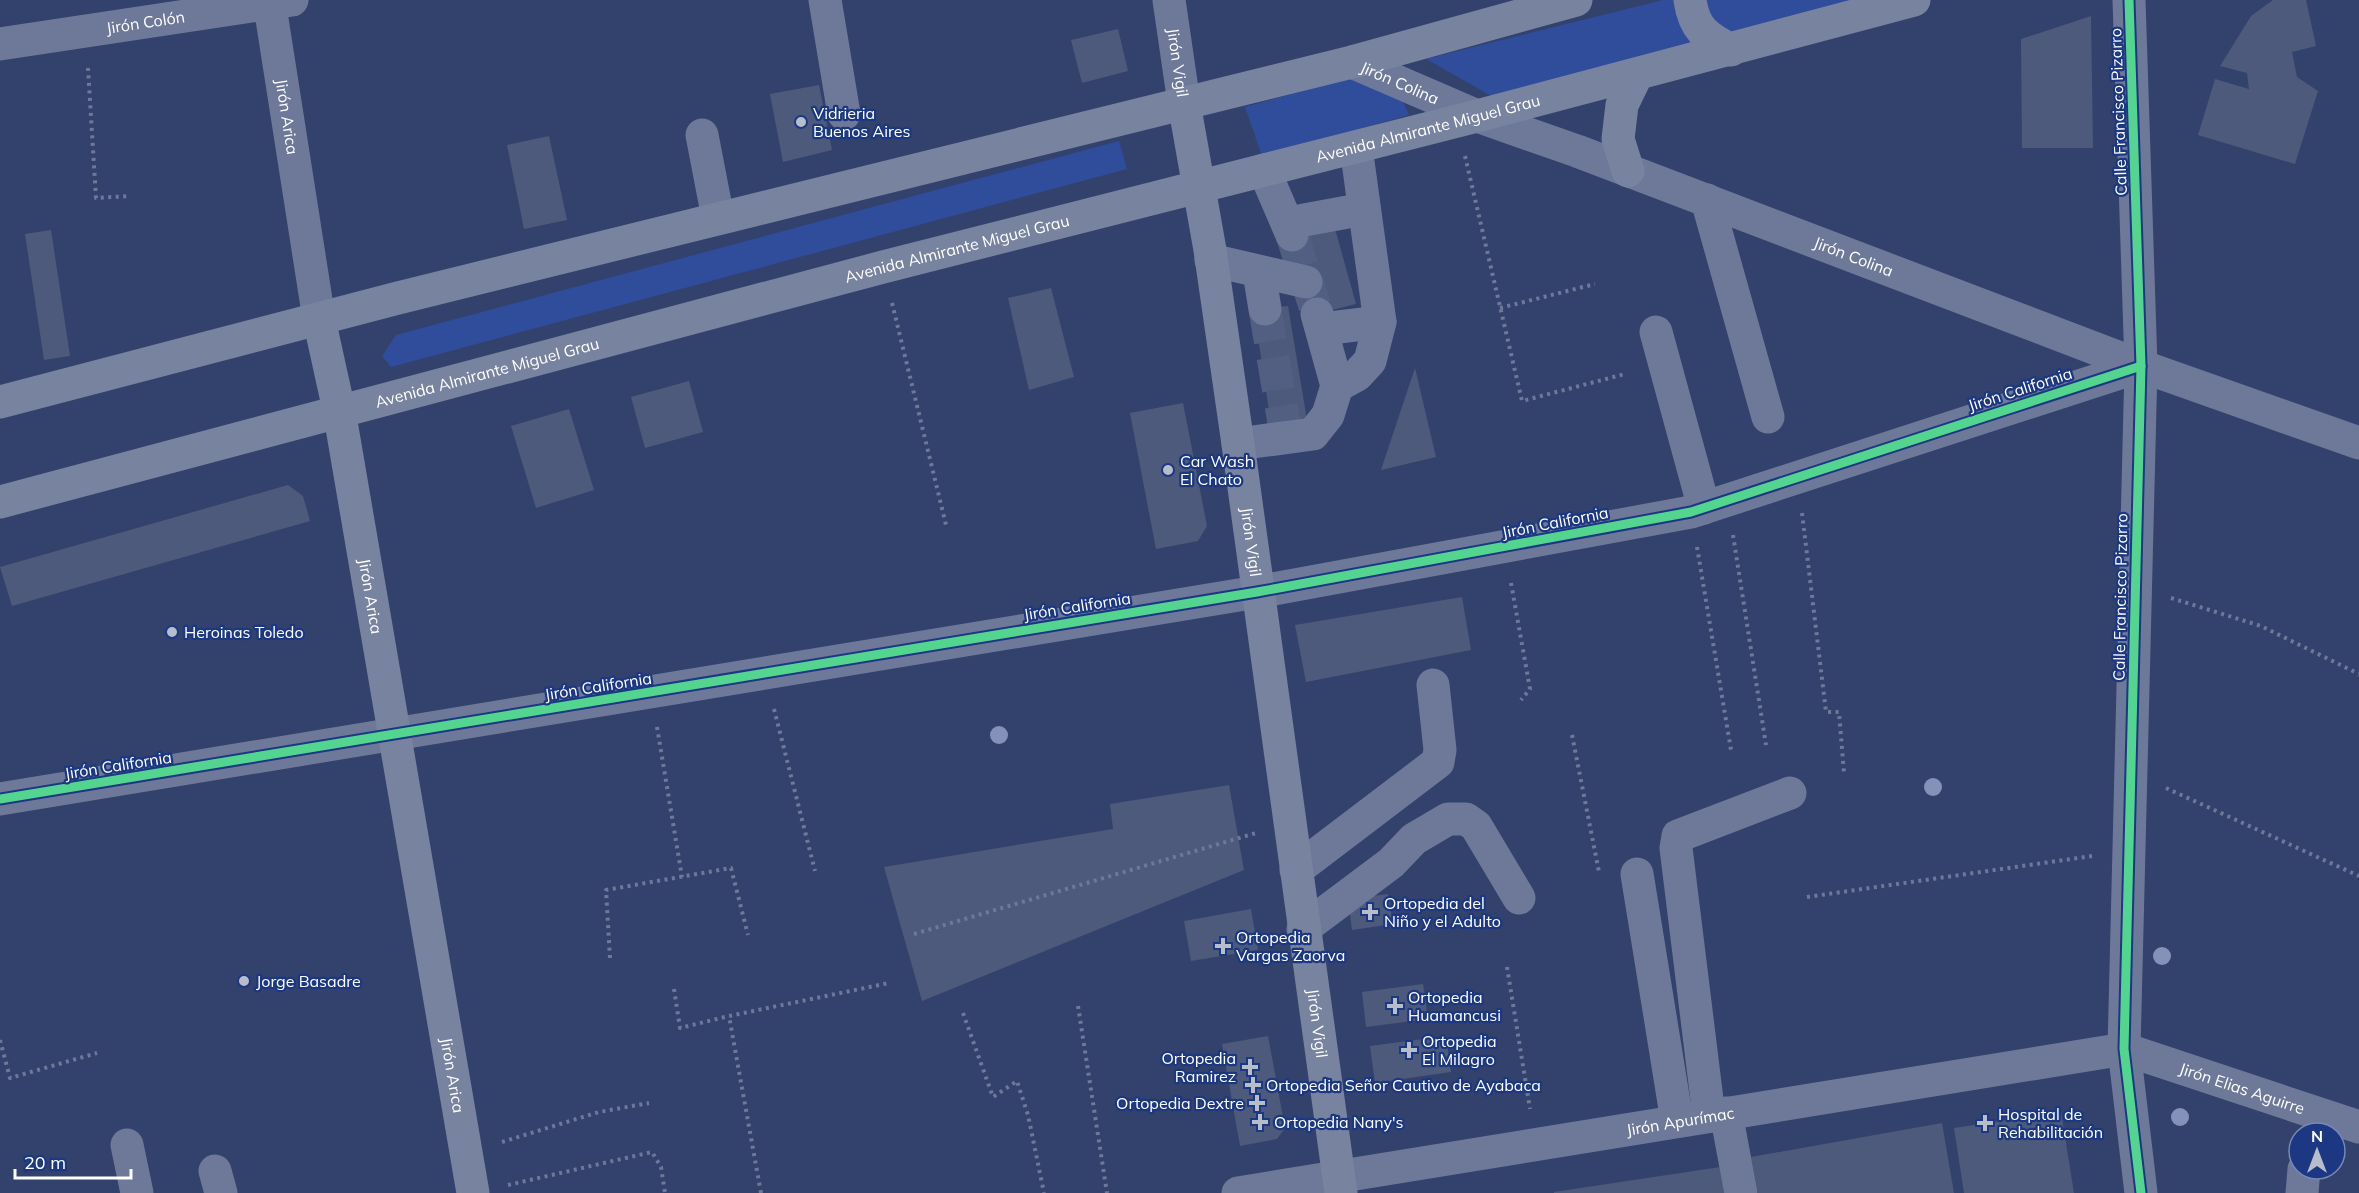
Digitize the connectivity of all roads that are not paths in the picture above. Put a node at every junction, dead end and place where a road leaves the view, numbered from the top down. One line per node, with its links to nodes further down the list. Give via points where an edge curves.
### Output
1 (825, 0): 13 (street)
2 (1169, 0): 12 (street, Jirón Vigil)
3 (1576, 0): 10 (main road)
4 (1690, 0): 9 (main road, via 1692,17 1707,38)
5 (1914, 0): 9 (main road, Avenida Almirante Miguel Grau)
6 (2129, 0): 30 (street, Calle Francisco Pizarro)
7 (277, 1): 8 (street, Jirón Colón); 27 (street, Jirón Arica)
8 (0, 44)
9 (1731, 50): 11 (main road, Avenida Almirante Miguel Grau)
10 (1352, 62): 12 (main road); 14 (street, Jirón Colina)
11 (1637, 75): 14 (main road, Avenida Almirante Miguel Grau); 18 (main road, via 1622,105 1618,139)
12 (1184, 103): 19 (main road, Jirón Vigil); 22 (main road)
13 (844, 114)
14 (1466, 119): 16 (main road, Avenida Almirante Miguel Grau); 18 (street, Jirón Colina, via 1577,151)
15 (702, 135): 22 (street)
16 (1356, 147): 17 (main road, Avenida Almirante Miguel Grau); 21 (street)
17 (1264, 170): 19 (main road, Avenida Almirante Miguel Grau); 21 (street, via 1290,229)
18 (1628, 171): 20 (street, Jirón Colina)
19 (1198, 187): 23 (main road, Jirón Vigil); 33 (main road, Avenida Almirante Miguel Grau)
20 (1707, 200): 30 (street, Jirón Colina); 34 (street)
21 (1365, 209): 28 (street)
22 (718, 218): 27 (main road)
23 (1211, 260): 24 (street); 36 (main road, Jirón Vigil)
24 (1259, 272): 25 (street); 26 (street)
25 (1306, 282)
26 (1265, 309)
27 (319, 319): 32 (main road); 33 (main road, Jirón Arica)
28 (1380, 322): 31 (street, via 1370,361 1357,375); 31 (street, via 1319,322)
29 (1656, 332): 38 (street)
30 (2141, 366): 35 (street, Jirón Colina); 38 (street, Jirón California); 48 (street, Calle Francisco Pizarro)
31 (1337, 386): 36 (street, via 1328,415 1313,434 1286,433)
32 (0, 402)
33 (339, 410): 37 (main road, Avenida Almirante Miguel Grau); 41 (main road, Jirón Arica)
34 (1768, 417)
35 (2359, 443)
36 (1238, 444): 39 (main road, Jirón Vigil)
37 (0, 502)
38 (1708, 507): 39 (street, Jirón California)
39 (1257, 592): 41 (street, Jirón California); 44 (main road, Jirón Vigil)
40 (1433, 685): 44 (street, via 1438,762)
41 (394, 734): 43 (street, Jirón California); 54 (main road, Jirón Arica, via 466,1153)
42 (1790, 793): 49 (street, via 1678,836 1676,848)
43 (0, 799)
44 (1296, 870): 47 (main road, Jirón Vigil)
45 (1637, 874): 50 (street)
46 (1519, 898): 47 (street, via 1476,826 1466,819 1448,819 1414,839 1391,863)
47 (1303, 929): 53 (main road, Jirón Vigil)
48 (2124, 1049): 49 (street, Jirón Apurímac); 51 (street, Jirón Elias Aguirre); 58 (street, Calle Francisco Pizarro)
49 (1718, 1115): 50 (street, Jirón Apurímac); 57 (street)
50 (1677, 1121): 53 (street, Jirón Apurímac, via 1536,1144)
51 (2311, 1121)
52 (127, 1145): 55 (street)
53 (1340, 1185): 56 (street, Jirón Apurímac)
54 (486, 1190)
55 (137, 1193)
56 (1238, 1193)
57 (1741, 1193)
58 (2141, 1193)

